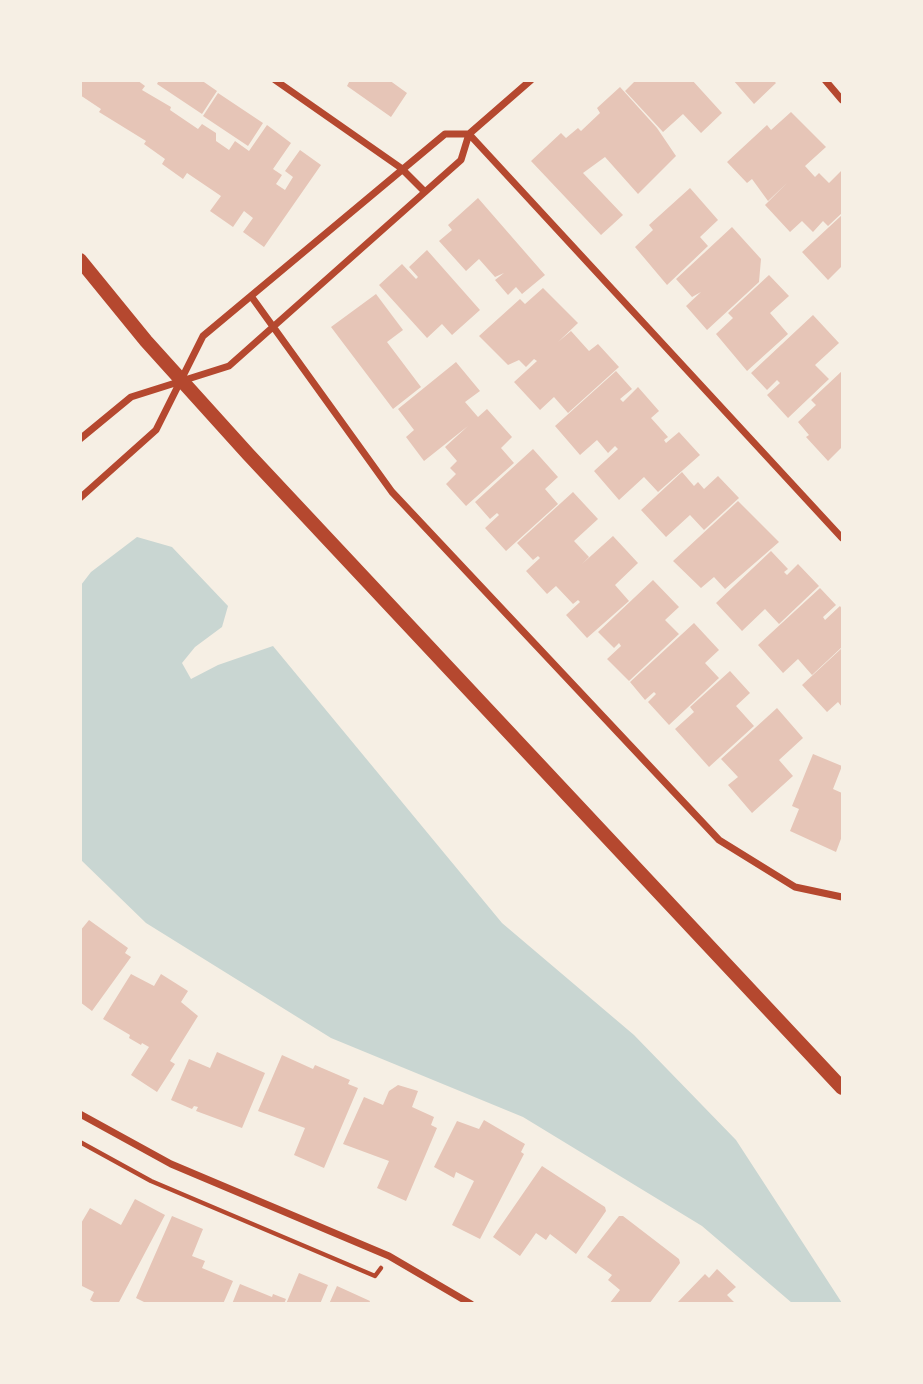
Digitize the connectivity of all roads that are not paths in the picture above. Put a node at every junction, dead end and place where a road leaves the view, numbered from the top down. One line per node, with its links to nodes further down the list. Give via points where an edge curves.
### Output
1 (275, 80): 6 (street)
2 (531, 80): 5 (street)
3 (825, 80): 4 (street)
4 (842, 100)
5 (469, 134): 6 (street, via 444,134); 7 (street, via 461,160); 14 (street)
6 (401, 168): 7 (street); 9 (street)
7 (424, 191): 10 (street)
8 (80, 260): 11 (main road)
9 (251, 296): 10 (street); 11 (street, via 203,336)
10 (272, 324): 11 (street, via 229,366); 15 (street, via 392,492 719,839 795,887)
11 (180, 380): 12 (street, via 131,397); 13 (street, via 156,430); 16 (main road)
12 (80, 439)
13 (80, 498)
14 (842, 538)
15 (842, 897)
16 (842, 1088)
17 (80, 1114): 18 (street, via 171,1164 389,1256)
18 (471, 1304)

